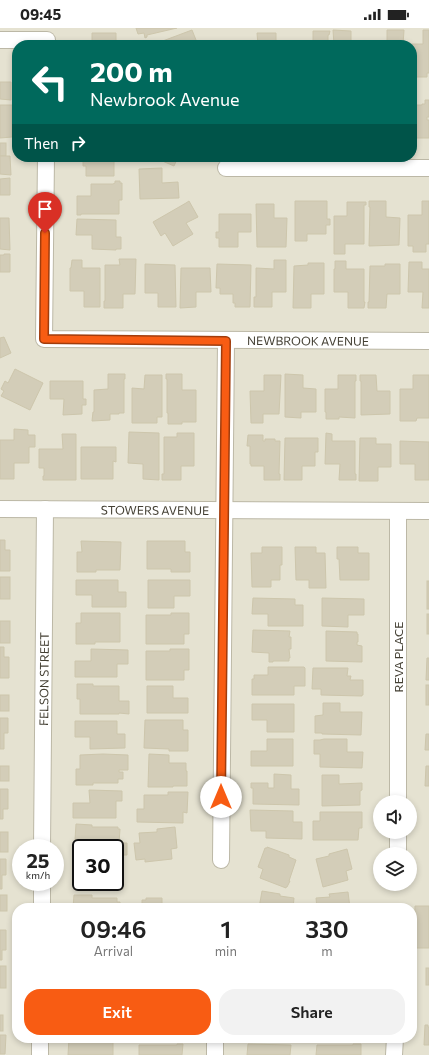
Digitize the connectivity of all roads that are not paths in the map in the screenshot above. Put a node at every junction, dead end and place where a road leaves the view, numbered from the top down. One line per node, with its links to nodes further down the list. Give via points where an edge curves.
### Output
1 (47, 38): 2 (street)
2 (0, 40)
3 (46, 162): 6 (street, NEWBROOK AVENUE, via 44,339)
4 (226, 168): 5 (street)
5 (429, 168)
6 (226, 341): 7 (street, NEWBROOK AVENUE); 10 (street)
7 (429, 341)
8 (0, 509): 9 (street, STOWERS AVENUE)
9 (45, 510): 10 (street, STOWERS AVENUE); 14 (street, FELSON STREET)
10 (223, 510): 11 (street, STOWERS AVENUE); 15 (street)
11 (398, 511): 12 (street, STOWERS AVENUE); 13 (street, REVA PLACE)
12 (429, 511)
13 (398, 795)
14 (42, 839)
15 (220, 860)
16 (42, 891): 17 (street)
17 (42, 903)
18 (40, 1043): 21 (street)
19 (215, 1043): 22 (street)
20 (394, 1043): 23 (street)
21 (40, 1055)
22 (215, 1055)
23 (394, 1055)

